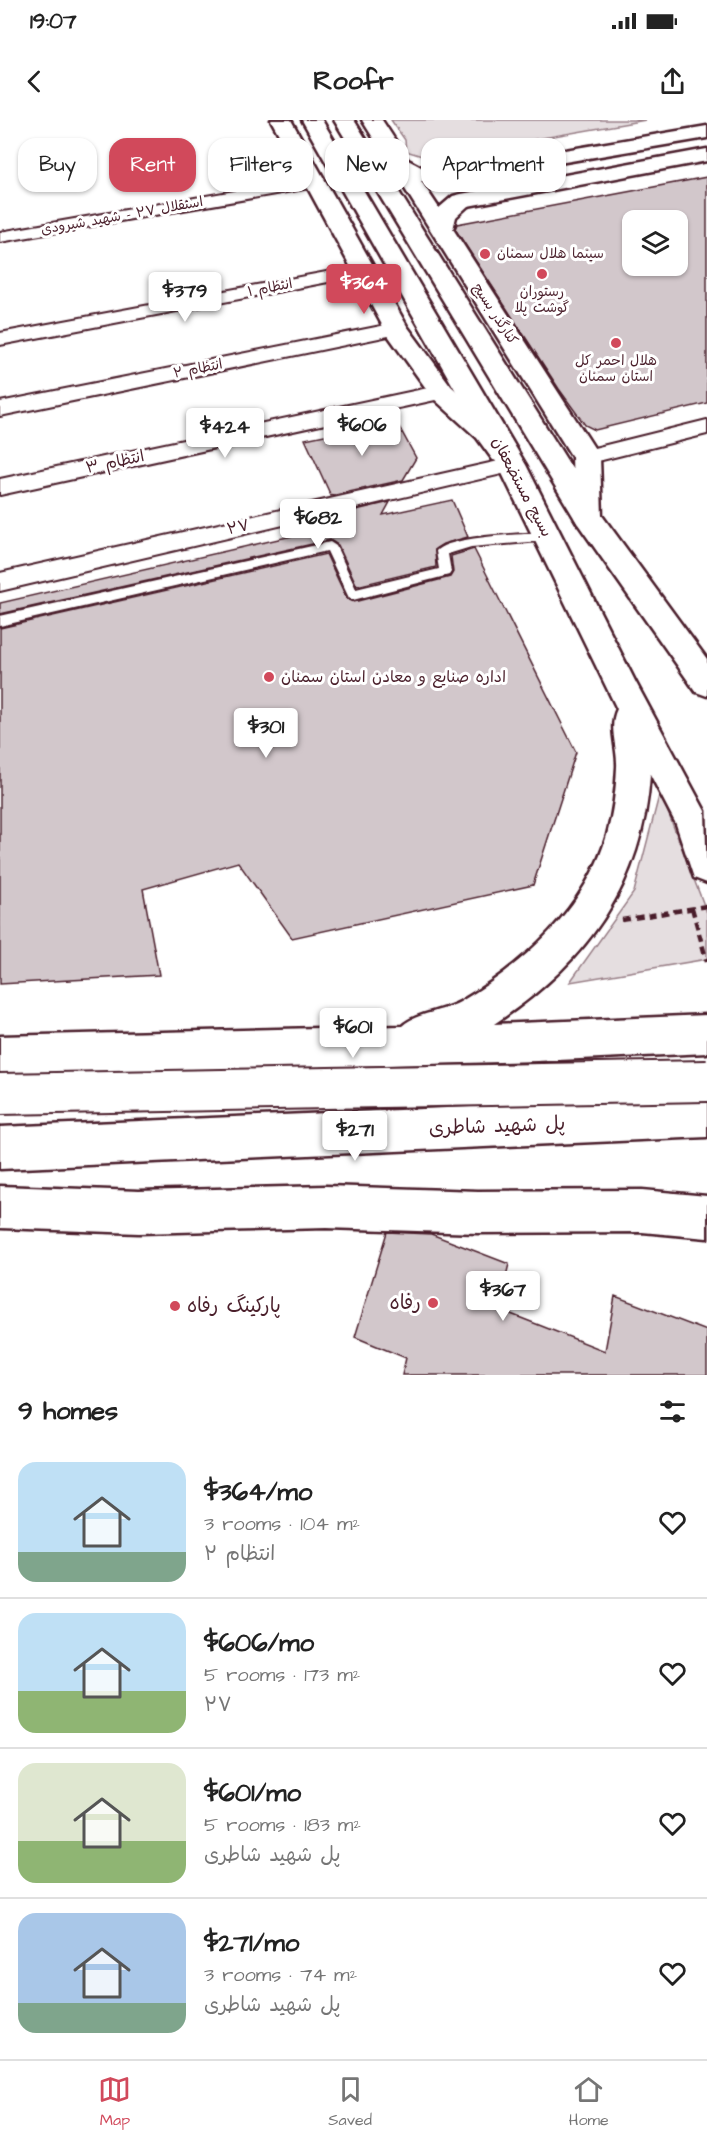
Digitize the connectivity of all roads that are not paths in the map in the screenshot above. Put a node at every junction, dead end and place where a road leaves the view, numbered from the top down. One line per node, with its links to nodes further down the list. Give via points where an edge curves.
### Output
1 (281, 120): 11 (main road)
2 (312, 120): 22 (main road, بسیج مستضعفان)
3 (344, 120): 6 (main road)
4 (372, 120): 7 (main road, کنارگذر بسیج)
5 (707, 132): 9 (main road, via 447,176 418,174)
6 (355, 138)
7 (384, 138)
8 (707, 155): 13 (main road, via 461,201 445,215)
9 (409, 169)
10 (409, 178): 13 (main road, کنارگذر بسیج)
11 (315, 182): 14 (street, استقلال ۲۷ - شهید شیرودی); 15 (main road)
12 (388, 192): 24 (main road)
13 (441, 230): 21 (main road, کنارگذر بسیج)
14 (0, 237)
15 (364, 270): 16 (main road); 17 (street, انتظام ۱)
16 (396, 329): 18 (main road); 19 (street, انتظام ۲)
17 (0, 339)
18 (442, 392): 22 (main road, via 486,432); 23 (street, انتظام ۳)
19 (0, 410)
20 (707, 427): 21 (street)
21 (586, 457): 24 (main road)
22 (512, 465): 25 (main road, بسیج مستضعفان); 26 (street, ۲۷)
23 (0, 487)
24 (588, 517): 28 (main road, via 693,654)
25 (547, 537): 27 (lane, via 471,543 442,551 445,572 353,595 330,546); 29 (main road, بسیج مستضعفان)
26 (0, 582)
27 (0, 621)
28 (707, 683)
29 (623, 690): 30 (main road, بسیج مستضعفان); 34 (main road, via 635,746 633,806 616,865 580,927 534,975 471,1016)
30 (700, 826): 31 (main road, بسیج مستضعفان)
31 (707, 867)
32 (707, 1034): 33 (main road)
33 (635, 1038): 34 (main road); 37 (main road, via 672,1052 695,1069)
34 (397, 1045): 35 (main road)
35 (0, 1056)
36 (707, 1081): 38 (main road, bridge)
37 (707, 1089)
38 (0, 1094)
39 (707, 1117): 40 (main road, پل شهید شاطری)
40 (0, 1148)
41 (0, 1207): 42 (main road, via 140,1212 326,1207 478,1212)
42 (699, 1209)

